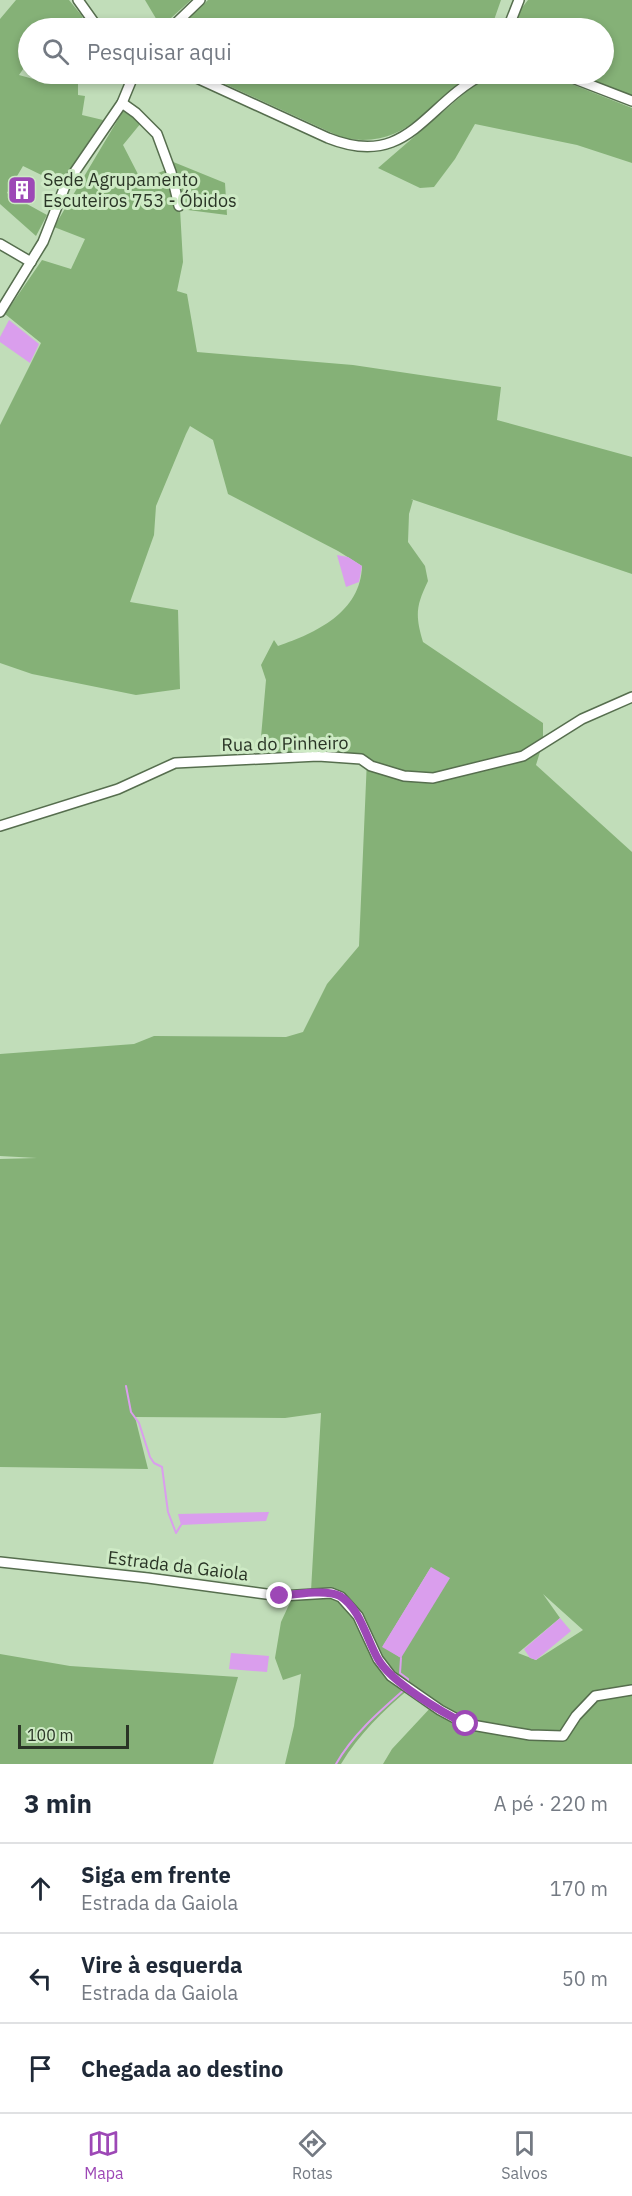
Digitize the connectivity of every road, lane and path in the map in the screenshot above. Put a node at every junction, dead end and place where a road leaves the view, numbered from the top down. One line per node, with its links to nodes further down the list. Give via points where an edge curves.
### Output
1 (78, 0): 4 (street)
2 (200, 0): 5 (street)
3 (519, 0): 6 (street)
4 (91, 18)
5 (181, 18)
6 (512, 18)
7 (130, 84): 12 (street)
8 (210, 84): 9 (street, via 328,138 364,148 388,144 404,136)
9 (468, 84)
10 (588, 84): 11 (street)
11 (632, 101)
12 (122, 103): 13 (street, via 157,134); 15 (street, via 71,176)
13 (179, 206)
14 (0, 244): 15 (street)
15 (31, 262): 16 (street)
16 (0, 312)
17 (632, 697): 18 (street, Rua do Pinheiro, via 582,719 523,756 433,778 404,776 361,759 318,756 175,763 118,789)
18 (0, 826)
19 (0, 1562): 20 (street, Estrada da Gaiola, via 280,1596 331,1593 341,1597 358,1616 378,1659 391,1676 466,1724 530,1735 563,1736 595,1696)
20 (632, 1690)

